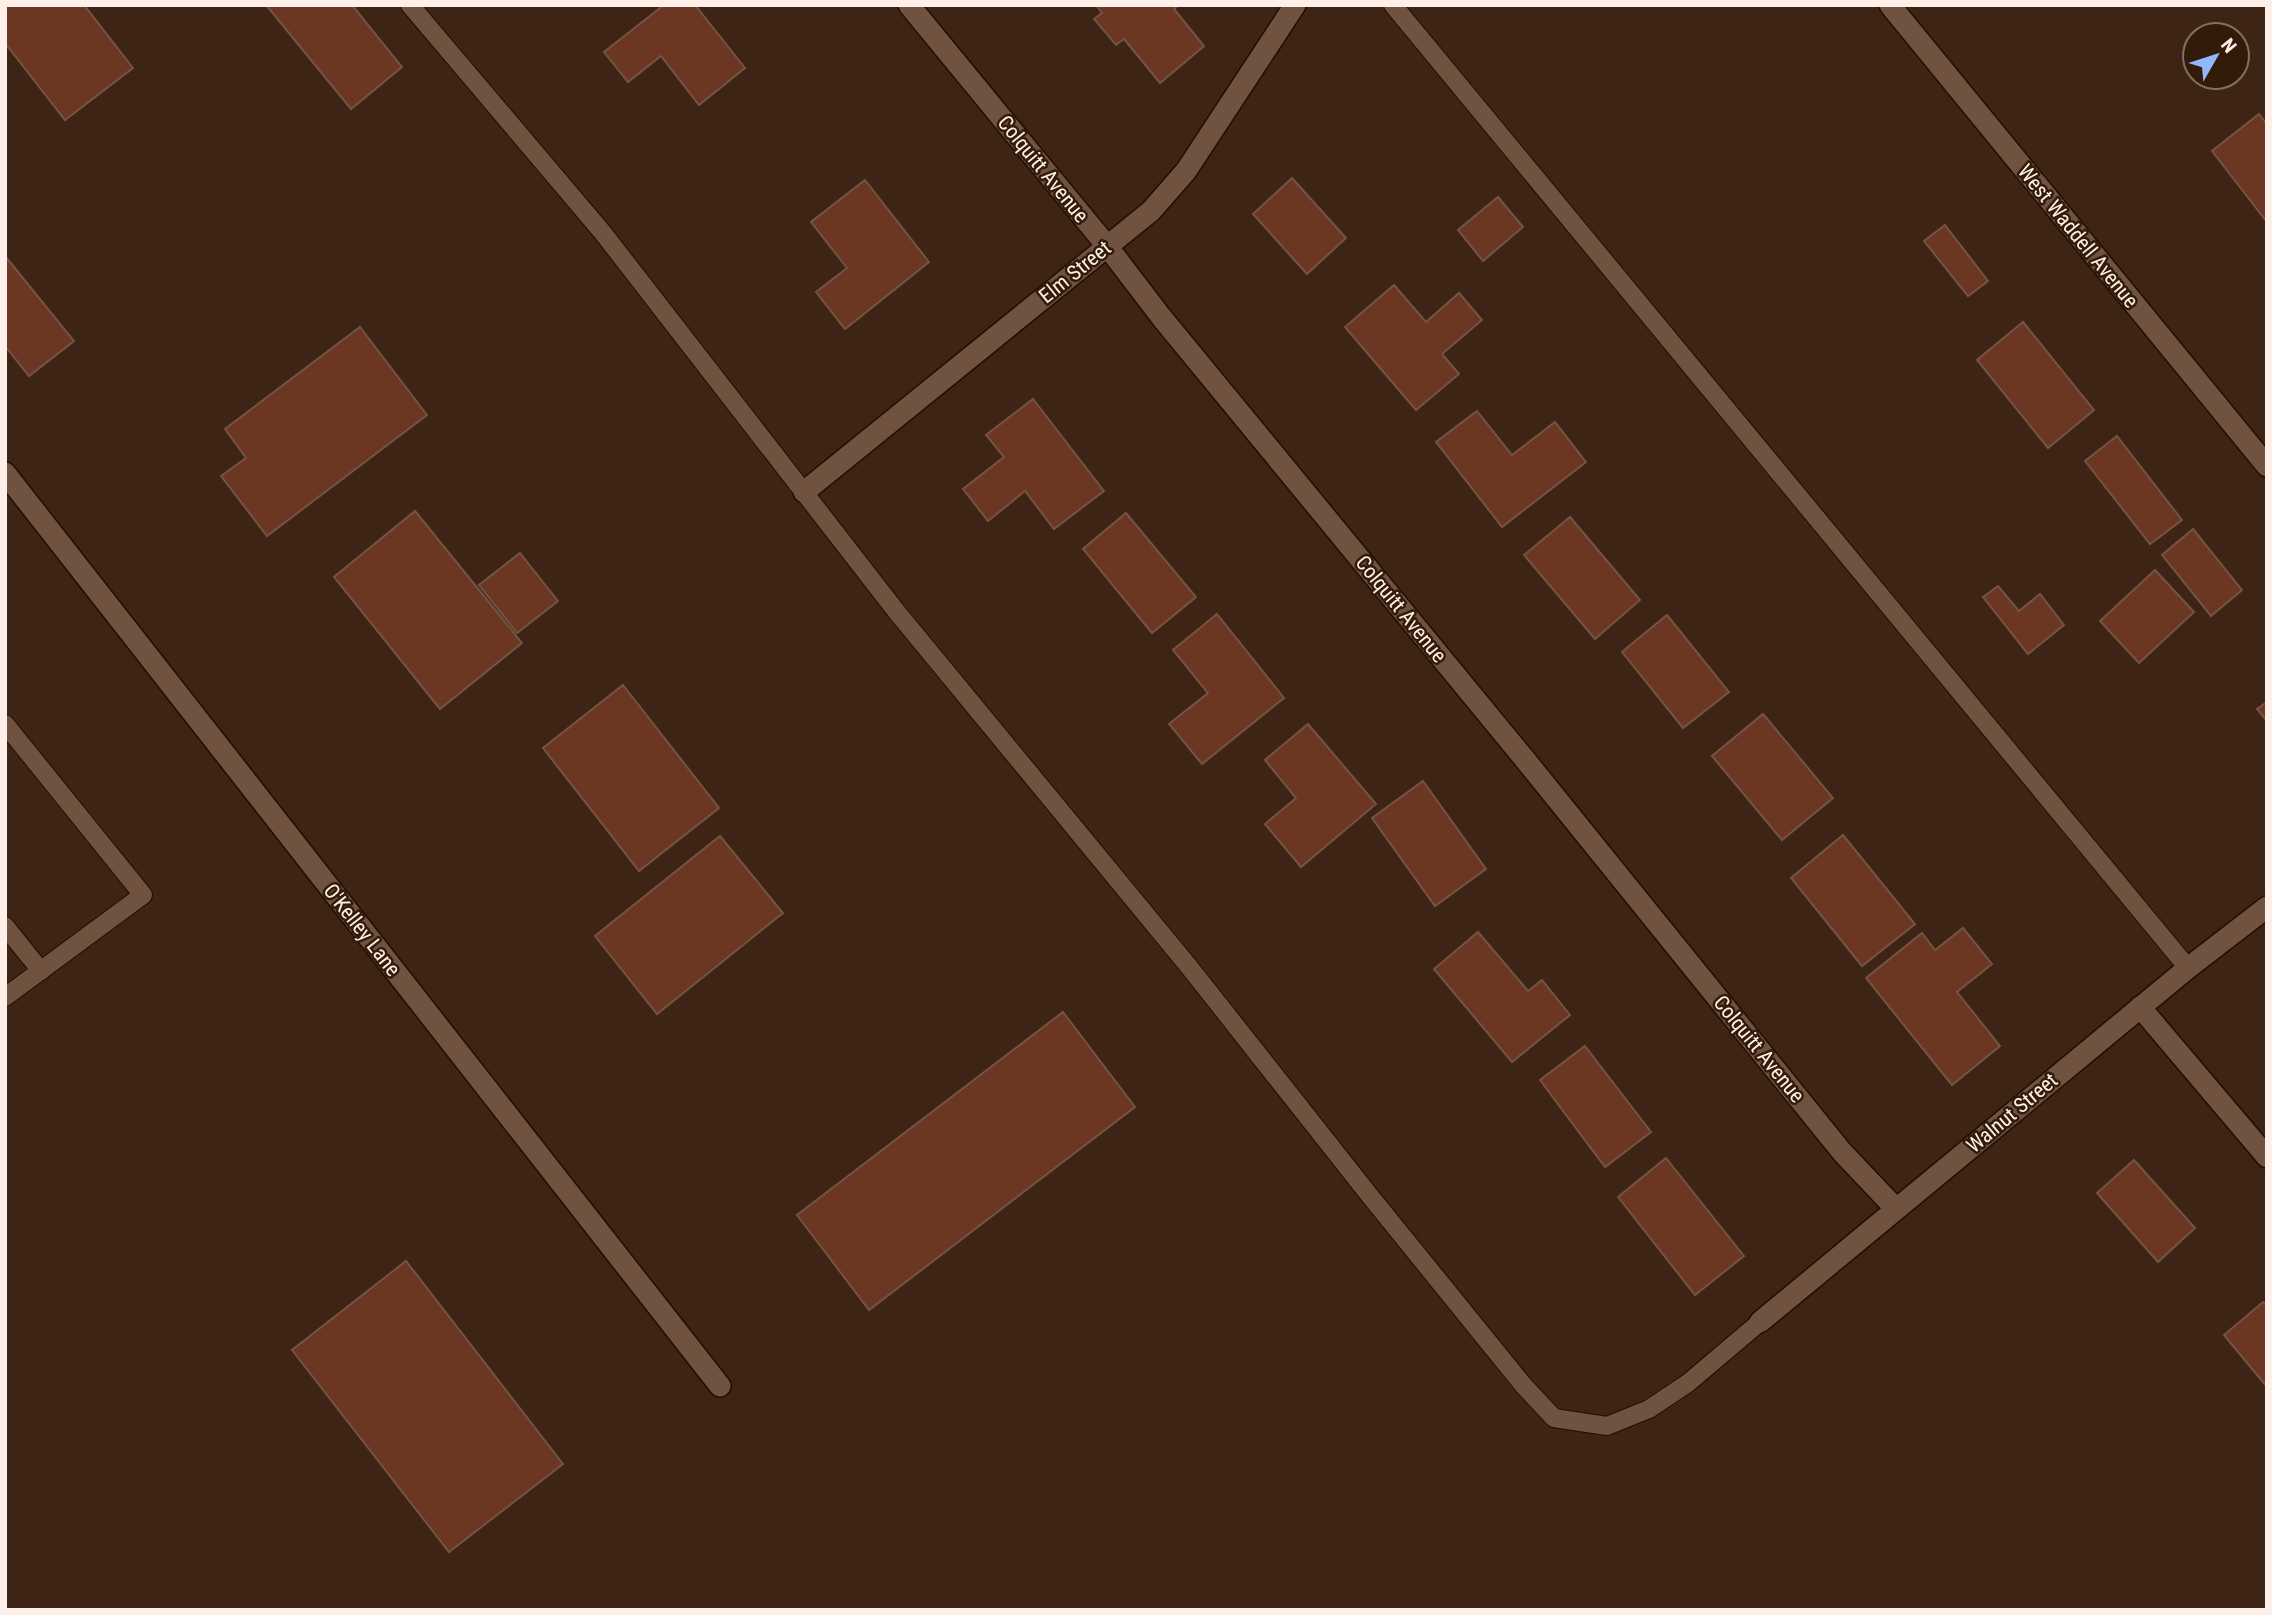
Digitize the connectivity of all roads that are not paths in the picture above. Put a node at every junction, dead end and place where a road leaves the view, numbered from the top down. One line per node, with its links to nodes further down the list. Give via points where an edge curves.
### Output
1 (410, 5): 9 (lane, via 603,233)
2 (909, 5): 6 (street, Colquitt Avenue)
3 (1295, 5): 6 (street, Elm Street, via 1186,171 1151,211)
4 (1393, 5): 13 (lane)
5 (1890, 5): 7 (street, West Waddell Avenue)
6 (1107, 246): 9 (street, Elm Street); 18 (street, Colquitt Avenue, via 1842,1152)
7 (2267, 466)
8 (5, 473): 20 (street, O'Kelley Lane)
9 (804, 492): 19 (lane, via 913,633 1554,1418 1607,1426 1649,1409 1688,1383)
10 (5, 724): 14 (lane, via 143,895)
11 (2267, 907): 13 (street, Walnut Street)
12 (5, 926): 14 (lane)
13 (2188, 968): 16 (street, Walnut Street)
14 (41, 971): 15 (lane)
15 (5, 997)
16 (2140, 1007): 17 (street); 18 (street, Walnut Street)
17 (2267, 1157)
18 (1896, 1209): 19 (street, Walnut Street)
19 (1760, 1322)
20 (720, 1387)

